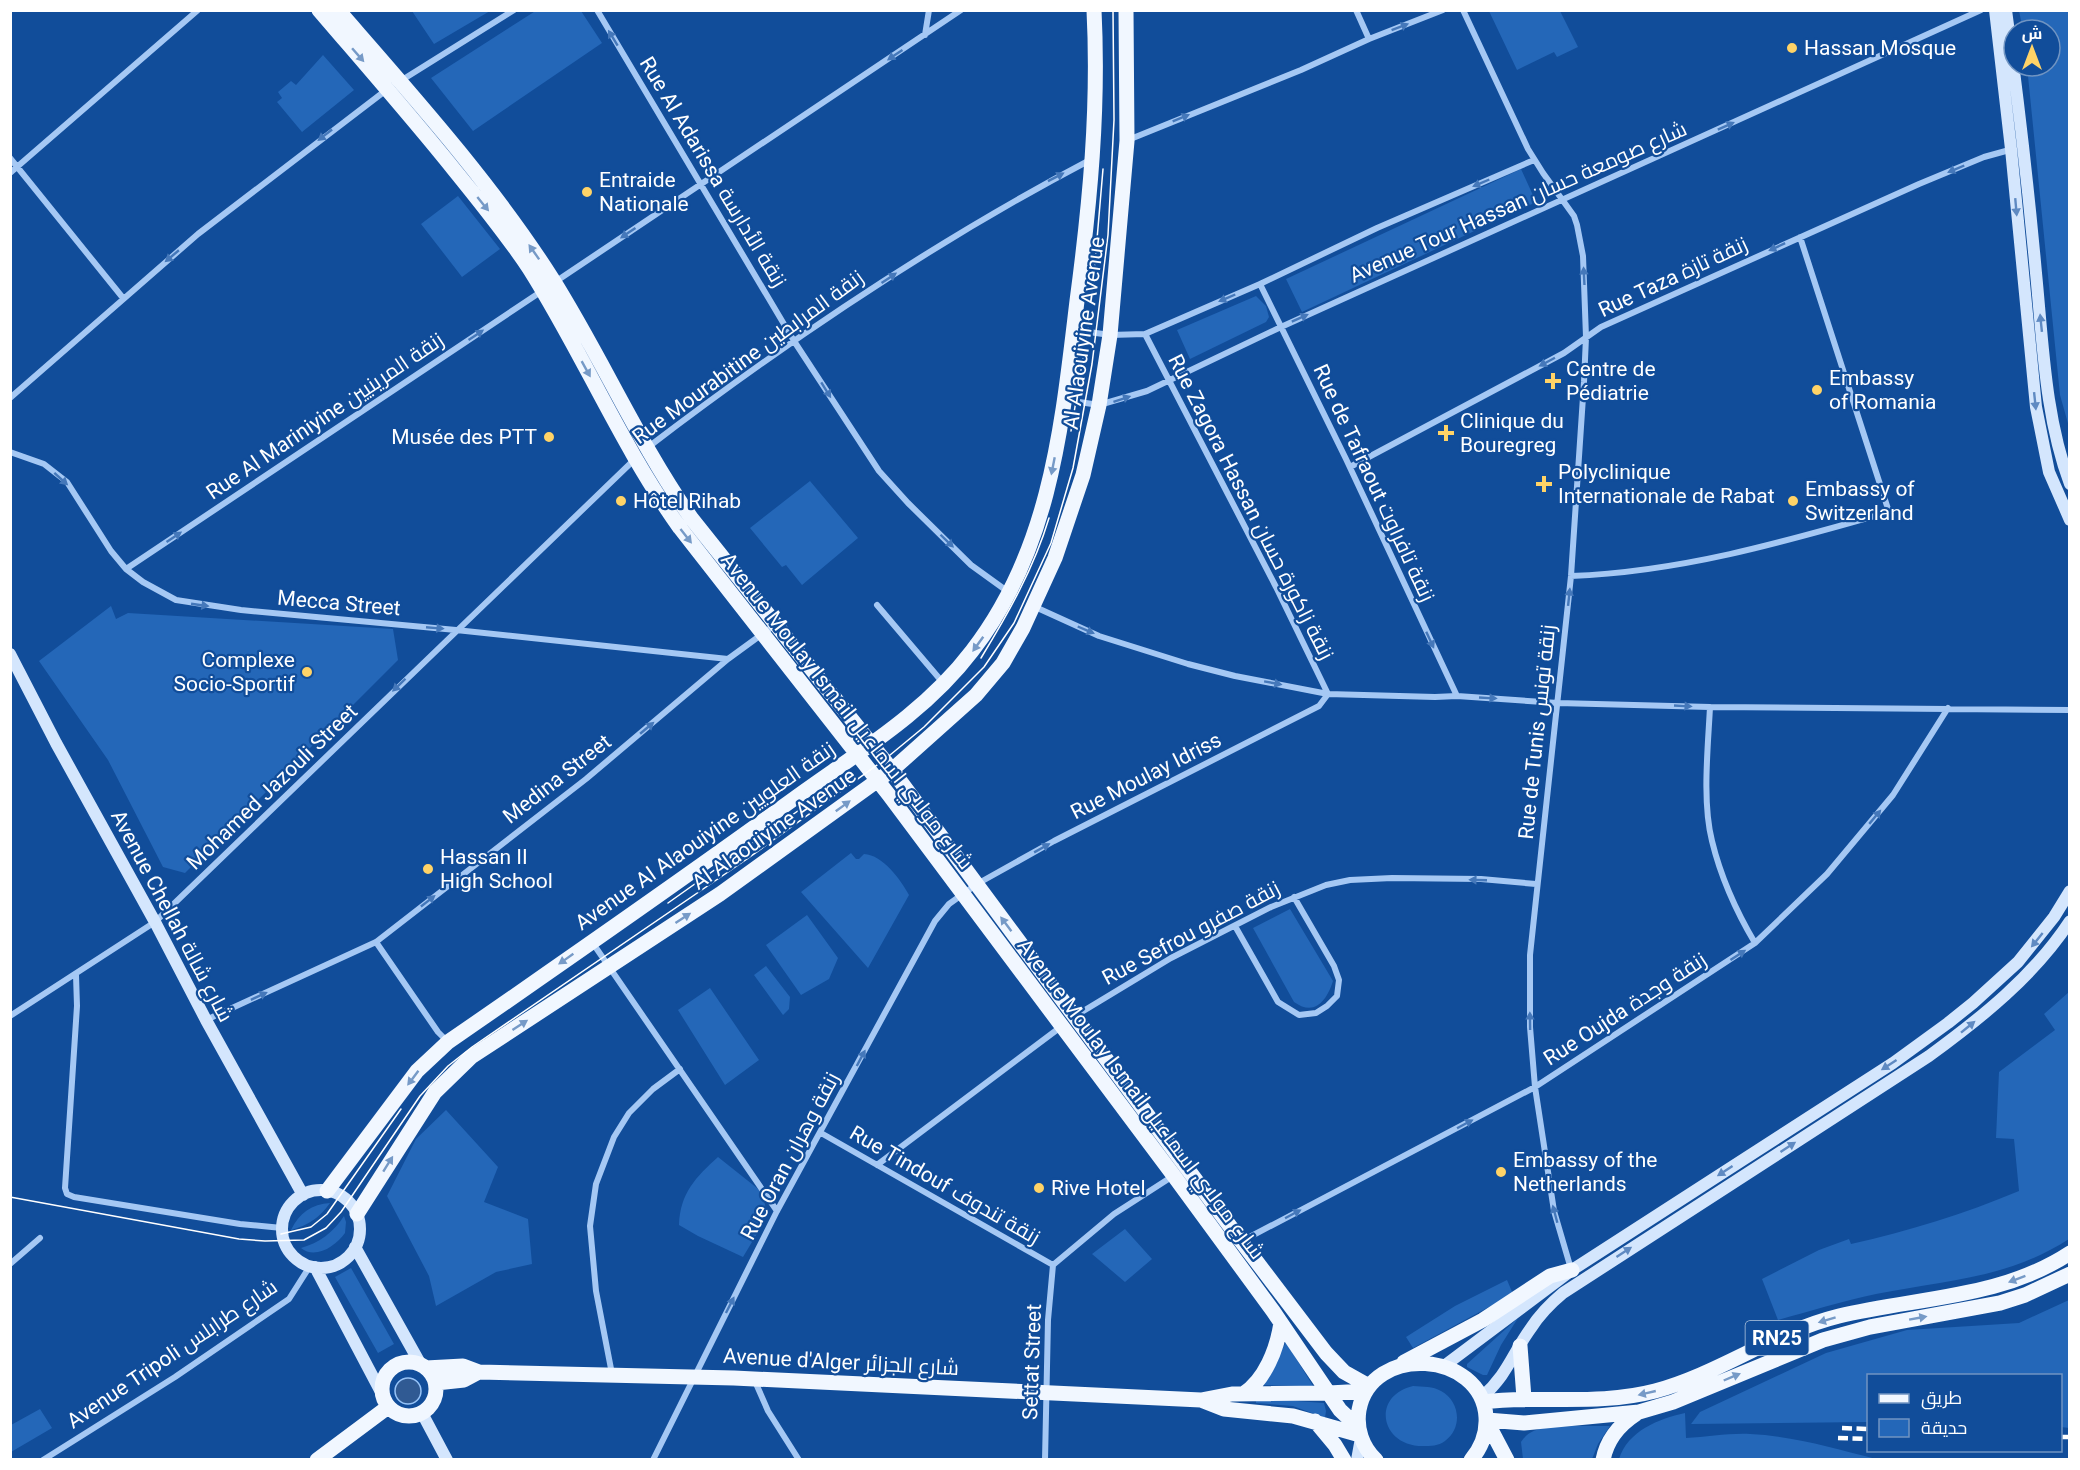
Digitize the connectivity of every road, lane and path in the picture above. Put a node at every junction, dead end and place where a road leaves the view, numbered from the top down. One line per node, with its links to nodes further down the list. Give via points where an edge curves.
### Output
1 (198, 10): 25 (street)
2 (319, 10): 18 (main road, Avenue Moulay Ismail شارع مولاي اسماعيل, one-way to 18)
3 (338, 10): 18 (main road, Avenue Moulay Ismail شارع مولاي اسماعيل)
4 (514, 10): 18 (street)
5 (597, 10): 27 (street, Rue Al Adarissa زنقة الأدارسة, one-way to 5)
6 (929, 10): 16 (street)
7 (961, 10): 16 (street, Rue Al Mariniyine زنقة المرينيين)
8 (1094, 10): 23 (main road, Avenue Al Alaouiyine زنقة العلويين)
9 (1126, 10): 19 (main road)
10 (1356, 10): 17 (street)
11 (1443, 10): 17 (street, one-way to 11)
12 (1463, 10): 24 (street, Rue de Tunis زنقة تونس)
13 (1981, 10): 28 (street, Avenue Tour Hassan شارع صومعة حسان, one-way to 13)
14 (1995, 10): 21 (street)
15 (2006, 10): 20 (street)
16 (925, 35): 27 (street, Rue Al Mariniyine زنقة المرينيين, one-way to 27)
17 (1369, 39): 19 (street, one-way to 17)
18 (394, 85): 31 (main road, Avenue Moulay Ismail شارع مولاي اسماعيل, via 502,207); 32 (street, one-way to 32, via 198,234)
19 (1127, 141): 36 (main road, Al Alaouiyine Avenue)
20 (2024, 147): 21 (street, Rue Taza زنقة تازة); 47 (street, one-way to 20, via 2057,446 2049,403)
21 (2011, 149): 29 (street, Rue Taza زنقة تازة, one-way to 29, via 1973,161); 49 (street, one-way to 49, via 2036,407 2049,472)
22 (10, 158): 25 (street)
23 (1094, 158): 34 (main road, Avenue Al Alaouiyine زنقة العلويين); 38 (street, Rue Mourabitine زنقة المرابطين, one-way to 23, via 936,246)
24 (1534, 160): 28 (street, Rue de Tunis زنقة تونس); 30 (street, Avenue Tour Hassan شارع صومعة حسان, one-way to 30)
25 (17, 168): 26 (street); 32 (street)
26 (10, 173)
27 (701, 184): 31 (street, Rue Al Mariniyine زنقة المرينيين, one-way to 31); 38 (street, Rue Al Adarissa زنقة الأدارسة)
28 (1562, 200): 33 (street, Avenue Tour Hassan شارع صومعة حسان, one-way to 28); 37 (street, Rue de Tunis زنقة تونس, one-way to 28, via 1579,234 1574,216)
29 (1800, 237): 37 (street, Rue Taza زنقة تازة, one-way to 37); 51 (street, via 1889,512 1700,561)
30 (1260, 284): 33 (street, Rue de Tafraout زنقة تافراوت); 35 (street, Avenue Tour Hassan شارع صومعة حسان, one-way to 35)
31 (549, 287): 43 (main road, Avenue Moulay Ismail شارع مولاي اسماعيل); 45 (main road, Avenue Moulay Ismail شارع مولاي اسماعيل, one-way to 45); 50 (street, Rue Al Mariniyine زنقة المرينيين, one-way to 31)
32 (123, 298): 40 (street)
33 (1281, 327): 39 (street, Avenue Tour Hassan شارع صومعة حسان); 46 (street, Rue de Tafraout زنقة تافراوت)
34 (1075, 330): 36 (street, Avenue Tour Hassan شارع صومعة حسان); 41 (main road, Avenue Al Alaouiyine زنقة العلويين)
35 (1145, 334): 36 (street, Avenue Tour Hassan شارع صومعة حسان); 39 (street, Rue Zagora Hassan زنقة زاكورة حسان)
36 (1110, 335): 42 (main road, Al Alaouiyine Avenue)
37 (1586, 337): 46 (street, Rue Taza زنقة تازة, one-way to 46); 51 (street, Rue de Tunis زنقة تونس)
38 (794, 341): 43 (street, Rue Mourabitine زنقة المرابطين); 52 (street, Rue Al Adarissa زنقة الأدارسة, one-way to 52, via 879,471 971,565)
39 (1168, 381): 42 (street, Avenue Tour Hassan شارع صومعة حسان, one-way to 39); 61 (street, Rue Zagora Hassan زنقة زاكورة حسان)
40 (10, 398)
41 (1065, 399): 42 (street, Avenue Tour Hassan شارع صومعة حسان); 52 (main road, Avenue Al Alaouiyine زنقة العلويين, one-way to 52, via 1047,497)
42 (1099, 405): 54 (main road, Al Alaouiyine Avenue, via 1083,475 1055,558)
43 (648, 448): 45 (street, Rue Mourabitine زنقة المرابطين); 48 (main road, Avenue Moulay Ismail شارع مولاي اسماعيل)
44 (10, 452): 50 (street, Mecca Street, one-way to 50, via 44,464 67,482)
45 (635, 458): 48 (main road, Avenue Moulay Ismail شارع مولاي اسماعيل); 56 (street, Rue Mourabitine زنقة المرابطين)
46 (1350, 467): 62 (street, Rue de Tafraout زنقة تافراوت, one-way to 62)
47 (2070, 484)
48 (673, 505): 55 (main road, Avenue Moulay Ismail شارع مولاي اسماعيل); 57 (main road, Avenue Moulay Ismail شارع مولاي اسماعيل, one-way to 57)
49 (2070, 520)
50 (126, 569): 56 (street, Mecca Street, one-way to 56, via 160,593 193,604)
51 (1571, 576): 63 (street, Rue de Tunis زنقة تونس, one-way to 51)
52 (1010, 594): 60 (main road, Avenue Al Alaouiyine زنقة العلويين, one-way to 60, via 986,633)
53 (877, 605): 60 (street)
54 (1033, 606): 61 (street, one-way to 61, via 1099,636 1188,664); 69 (main road, Al Alaouiyine Avenue, via 1014,646 990,680)
55 (776, 623): 57 (street, Medina Street); 67 (main road, Avenue Moulay Ismail شارع مولاي اسماعيل)
56 (456, 630): 59 (street, Mecca Street); 77 (street, Mohamed Jazouli Street, one-way to 77)
57 (762, 634): 59 (street, Medina Street); 68 (main road, Avenue Moulay Ismail شارع مولاي اسماعيل)
58 (10, 654): 77 (street, Avenue Chellah شارع شالة)
59 (728, 660): 79 (street, Medina Street, one-way to 59, via 586,779)
60 (944, 684): 67 (main road, Avenue Al Alaouiyine زنقة العلويين)
61 (1328, 694): 62 (street); 71 (street, Rue Moulay Idriss, one-way to 61, via 1319,706)
62 (1457, 696): 63 (street, one-way to 63)
63 (1558, 703): 64 (street, one-way to 64); 72 (street, Rue de Tunis زنقة تونس)
64 (1710, 707): 65 (street); 81 (street, via 1707,769 1712,839 1736,910)
65 (1948, 708): 66 (street); 81 (street, Rue Oujda زنقة وجدة, one-way to 65, via 1827,874 1893,795)
66 (2070, 710)
67 (872, 744): 68 (main road, Avenue Al Alaouiyine زنقة العلويين); 69 (main road, Avenue Moulay Ismail شارع مولاي اسماعيل)
68 (857, 754): 70 (main road, Avenue Moulay Ismail شارع مولاي اسماعيل); 80 (main road, Avenue Al Alaouiyine زنقة العلويين)
69 (892, 770): 70 (main road, Al Alaouiyine Avenue); 71 (main road, Avenue Moulay Ismail شارع مولاي اسماعيل)
70 (878, 781): 74 (main road, Avenue Moulay Ismail شارع مولاي اسماعيل); 82 (main road, Al Alaouiyine Avenue, one-way to 70)
71 (977, 884): 74 (street, Rue Oran زنقة وهران); 85 (main road, Avenue Moulay Ismail شارع مولاي اسماعيل, one-way to 71)
72 (1536, 884): 75 (street, Rue Sefrou زنقة صفرو, one-way to 75, via 1481,879 1369,879 1326,885); 90 (street, Rue de Tunis زنقة تونس, one-way to 72, via 1530,955)
73 (2070, 891): 108 (street, one-way to 108, via 2018,962 1948,1023)
74 (962, 894): 87 (main road, Avenue Moulay Ismail شارع مولاي اسماعيل); 91 (street, Rue Oran زنقة وهران, one-way to 74, via 935,921)
75 (1294, 897): 78 (street, Rue Sefrou زنقة صفرو); 78 (street, via 1339,980 1337,996 1316,1013 1299,1015 1278,1002)
76 (2070, 921): 108 (street, one-way to 76, via 1929,1056 2003,998 2048,951)
77 (155, 922): 83 (street, Mohamed Jazouli Street); 86 (street, Avenue Chellah شارع شالة)
78 (1234, 926): 85 (street, Rue Sefrou زنقة صفرو, via 1172,958)
79 (376, 942): 86 (street, Medina Street, one-way to 79); 88 (street)
80 (592, 942): 82 (street); 88 (main road, Avenue Al Alaouiyine زنقة العلويين, one-way to 88)
81 (1755, 943): 90 (street, Rue Oujda زنقة وجدة, one-way to 81)
82 (610, 967): 89 (street); 98 (main road, Al Alaouiyine Avenue, one-way to 82, via 419,1115 452,1074 471,1057)
83 (76, 975): 84 (street, Mohamed Jazouli Street); 99 (street, via 64,1188 69,1196)
84 (10, 1016)
85 (1075, 1017): 87 (street, Rue Sefrou زنقة صفرو); 93 (main road, Avenue Moulay Ismail شارع مولاي اسماعيل)
86 (206, 1020): 96 (street, Avenue Chellah شارع شالة)
87 (1061, 1026): 92 (street, Rue Sefrou زنقة صفرو); 94 (main road, Avenue Moulay Ismail شارع مولاي اسماعيل)
88 (448, 1042): 95 (main road, Avenue Al Alaouiyine زنقة العلويين, one-way to 95, via 417,1071)
89 (680, 1069): 97 (street); 115 (street, via 629,1113 614,1137 596,1184 590,1226 596,1291)
90 (1535, 1087): 101 (street, Rue Oujda زنقة وجدة, one-way to 90); 108 (street, Rue de Tunis زنقة تونس, one-way to 90, via 1552,1202)
91 (820, 1133): 92 (street, Rue Tindouf زنقة تندوف); 97 (street, Rue Oran زنقة وهران)
92 (877, 1165): 105 (street, Rue Tindouf زنقة تندوف)
93 (1187, 1167): 94 (street); 101 (main road, Avenue Moulay Ismail شارع مولاي اسماعيل)
94 (1174, 1176): 101 (main road, Avenue Moulay Ismail شارع مولاي اسماعيل); 105 (street, via 1114,1214)
95 (327, 1191): 96 (street); 98 (street, via 349,1202)
96 (303, 1195): 99 (street, via 286,1212)
97 (777, 1211): 116 (street, Rue Oran زنقة وهران, one-way to 97)
98 (357, 1214): 102 (street, via 360,1231)
99 (282, 1228): 106 (street, via 288,1250)
100 (40, 1238): 104 (street)
101 (1234, 1245): 109 (main road, Avenue Moulay Ismail شارع مولاي اسماعيل); 119 (main road, Avenue Moulay Ismail شارع مولاي اسماعيل, via 1334,1363)
102 (355, 1247): 106 (street, via 338,1263); 112 (street)
103 (2070, 1253): 123 (main road, RN25, one-way to 123, via 2040,1270 1994,1287 1861,1311 1814,1324 1656,1391 1600,1401)
104 (10, 1264)
105 (1053, 1265): 120 (street, Settat Street)
106 (313, 1267): 124 (street); 132 (street, Avenue Tripoli شارع طرابلس, via 289,1299)
107 (2070, 1274): 127 (main road, RN25, one-way to 107, via 1673,1402 1823,1340 1870,1327 2000,1303)
108 (1573, 1277): 110 (street); 111 (street); 113 (main road, via 1550,1276 1483,1320)
109 (1281, 1323): 121 (main road, Avenue Moulay Ismail شارع مولاي اسماعيل); 122 (main road, via 1274,1351 1260,1378)
110 (1520, 1346): 123 (main road); 126 (street, via 1504,1375)
111 (1444, 1366): 113 (main road); 126 (main road, via 1472,1383)
112 (424, 1367): 114 (main road, Avenue d'Alger شارع الجزائر, via 463,1366); 118 (main road); 124 (main road, via 403,1363 391,1369 383,1380)
113 (1395, 1367): 119 (main road, via 1381,1374)
114 (478, 1372): 115 (main road, Avenue d'Alger شارع الجزائر); 118 (main road, Avenue d'Alger شارع الجزائر, via 464,1380)
115 (612, 1374): 116 (main road, Avenue d'Alger شارع الجزائر)
116 (695, 1376): 117 (main road, Avenue d'Alger شارع الجزائر); 135 (street, Rue Oran زنقة وهران)
117 (754, 1379): 120 (main road, Avenue d'Alger شارع الجزائر); 136 (street, via 768,1411)
118 (435, 1383): 128 (main road, via 435,1398)
119 (1367, 1389): 121 (main road, Avenue d'Alger شارع الجزائر); 131 (main road, via 1359,1408)
120 (1047, 1393): 125 (main road, Avenue d'Alger شارع الجزائر); 137 (street, Settat Street)
121 (1329, 1393): 122 (main road, Avenue d'Alger شارع الجزائر); 131 (main road, Avenue Moulay Ismail شارع مولاي اسماعيل)
122 (1243, 1394): 125 (main road, Avenue d'Alger شارع الجزائر)
123 (1524, 1398): 126 (main road, RN25)
124 (385, 1400): 128 (main road, via 395,1413); 133 (main road)
125 (1202, 1400): 130 (main road, Avenue d'Alger شارع الجزائر, via 1224,1408)
126 (1483, 1400): 129 (main road)
127 (1639, 1412): 129 (main road, RN25, via 1524,1423); 143 (main road, RN25, via 1618,1429)
128 (423, 1413): 134 (street)
129 (1487, 1421): 141 (main road, via 1483,1440); 142 (main road)
130 (1316, 1422): 131 (main road, Avenue d'Alger شارع الجزائر); 138 (main road)
131 (1360, 1433): 139 (street); 140 (main road, Avenue Moulay Ismail شارع مولاي اسماعيل)
132 (43, 1460)
133 (316, 1460)
134 (447, 1460)
135 (653, 1460)
136 (800, 1460)
137 (1045, 1460)
138 (1344, 1460)
139 (1357, 1460)
140 (1376, 1460)
141 (1471, 1460)
142 (1507, 1460)
143 (1603, 1460)

